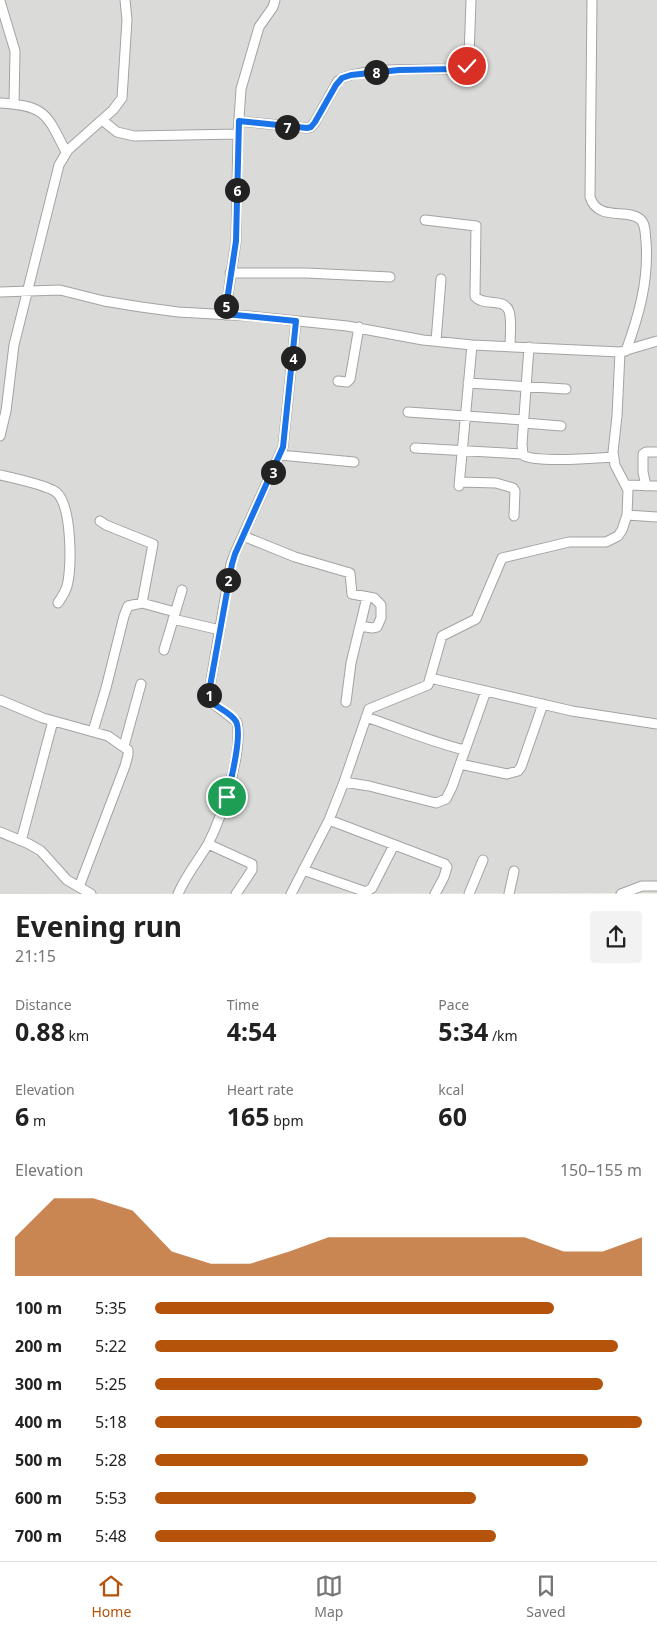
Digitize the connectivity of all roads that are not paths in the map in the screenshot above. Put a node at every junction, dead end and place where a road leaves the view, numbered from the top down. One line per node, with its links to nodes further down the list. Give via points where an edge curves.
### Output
1 (125, 0): 8 (street, via 123,93 120,101)
2 (275, 0): 9 (street, via 262,22 251,52 241,89)
3 (592, 0): 26 (street, via 590,197 594,205 604,211 640,220 646,236 647,264 642,299)
4 (0, 1): 7 (street, via 15,51)
5 (471, 1): 9 (street, via 469,56 465,67 374,72 342,78 315,122 307,128)
6 (0, 103): 7 (street)
7 (14, 104): 11 (street, via 45,114)
8 (102, 120): 10 (street, via 117,132 134,136); 11 (street)
9 (239, 121): 10 (street)
10 (238, 134): 13 (street, via 236,241)
11 (66, 152): 17 (street, via 59,165)
12 (425, 220): 24 (street, via 476,226 475,296 480,301 508,308)
13 (230, 273): 14 (street); 18 (street)
14 (390, 277)
15 (441, 279): 21 (street)
16 (0, 292): 17 (street)
17 (27, 292): 18 (street, via 60,290 120,304); 31 (street)
18 (225, 314): 19 (street)
19 (296, 321): 20 (street); 41 (street)
20 (359, 327): 21 (street); 27 (street, via 350,379 348,382)
21 (436, 341): 23 (street)
22 (657, 341): 26 (street)
23 (472, 345): 24 (street); 28 (street)
24 (510, 346): 25 (street)
25 (529, 347): 26 (street); 29 (street)
26 (623, 351): 42 (street)
27 (338, 381)
28 (468, 383): 29 (street); 33 (street)
29 (527, 386): 30 (street); 34 (street)
30 (566, 389)
31 (3, 410): 36 (street)
32 (408, 412): 33 (street)
33 (465, 416): 34 (street); 38 (street)
34 (524, 422): 35 (street); 40 (street)
35 (561, 426)
36 (0, 436)
37 (415, 448): 38 (street)
38 (462, 450): 40 (street); 49 (street, via 459,484 496,483 514,488)
39 (657, 452): 46 (street, via 643,454)
40 (522, 454): 42 (street, via 528,458 548,459)
41 (280, 455): 43 (street); 52 (street)
42 (613, 457): 45 (street)
43 (354, 462)
44 (0, 475): 55 (street, via 52,490 64,504 69,532 69,566 67,586)
45 (627, 485): 46 (street); 48 (street)
46 (646, 486): 47 (street)
47 (657, 486)
48 (627, 515): 50 (street); 61 (street, via 618,536 606,542 569,542 502,558 476,619 442,636)
49 (514, 516)
50 (657, 517)
51 (100, 521): 56 (street, via 153,544)
52 (243, 536): 54 (street, via 295,557 348,572 352,594); 59 (street, via 230,569)
53 (182, 590): 57 (street)
54 (367, 597): 58 (street); 58 (street, via 381,603 381,621 375,628)
55 (58, 603)
56 (142, 603): 57 (street); 70 (street, via 130,604 126,609)
57 (174, 615): 59 (street); 60 (street)
58 (360, 626): 65 (street)
59 (220, 630): 78 (street, via 209,697 237,722 238,734 227,797)
60 (164, 650)
61 (430, 678): 63 (street); 67 (street, via 428,685 369,709)
62 (141, 684): 71 (street)
63 (486, 691): 66 (street); 72 (street)
64 (0, 700): 68 (street)
65 (346, 702)
66 (542, 704): 69 (street, via 572,712); 73 (street, via 518,771 507,774)
67 (366, 716): 72 (street); 74 (street)
68 (53, 721): 70 (street); 77 (street)
69 (657, 724)
70 (93, 731): 71 (street)
71 (124, 746): 84 (street, via 129,752 126,766)
72 (465, 750): 73 (street)
73 (460, 764): 74 (street, via 449,795 436,803)
74 (344, 782): 75 (street)
75 (329, 820): 79 (street); 81 (street)
76 (0, 833): 77 (street)
77 (21, 841): 84 (street, via 41,851 61,875)
78 (208, 844): 85 (street); 86 (street, via 252,864 252,870)
79 (394, 845): 81 (street, via 372,888 366,892); 88 (street, via 445,864 446,872)
80 (483, 860): 89 (street)
81 (303, 870): 87 (street)
82 (514, 871): 90 (street)
83 (657, 886): 91 (street, via 642,886)
84 (84, 891)
85 (178, 894)
86 (236, 894)
87 (291, 894)
88 (435, 894)
89 (469, 894)
90 (508, 894)
91 (620, 894)

